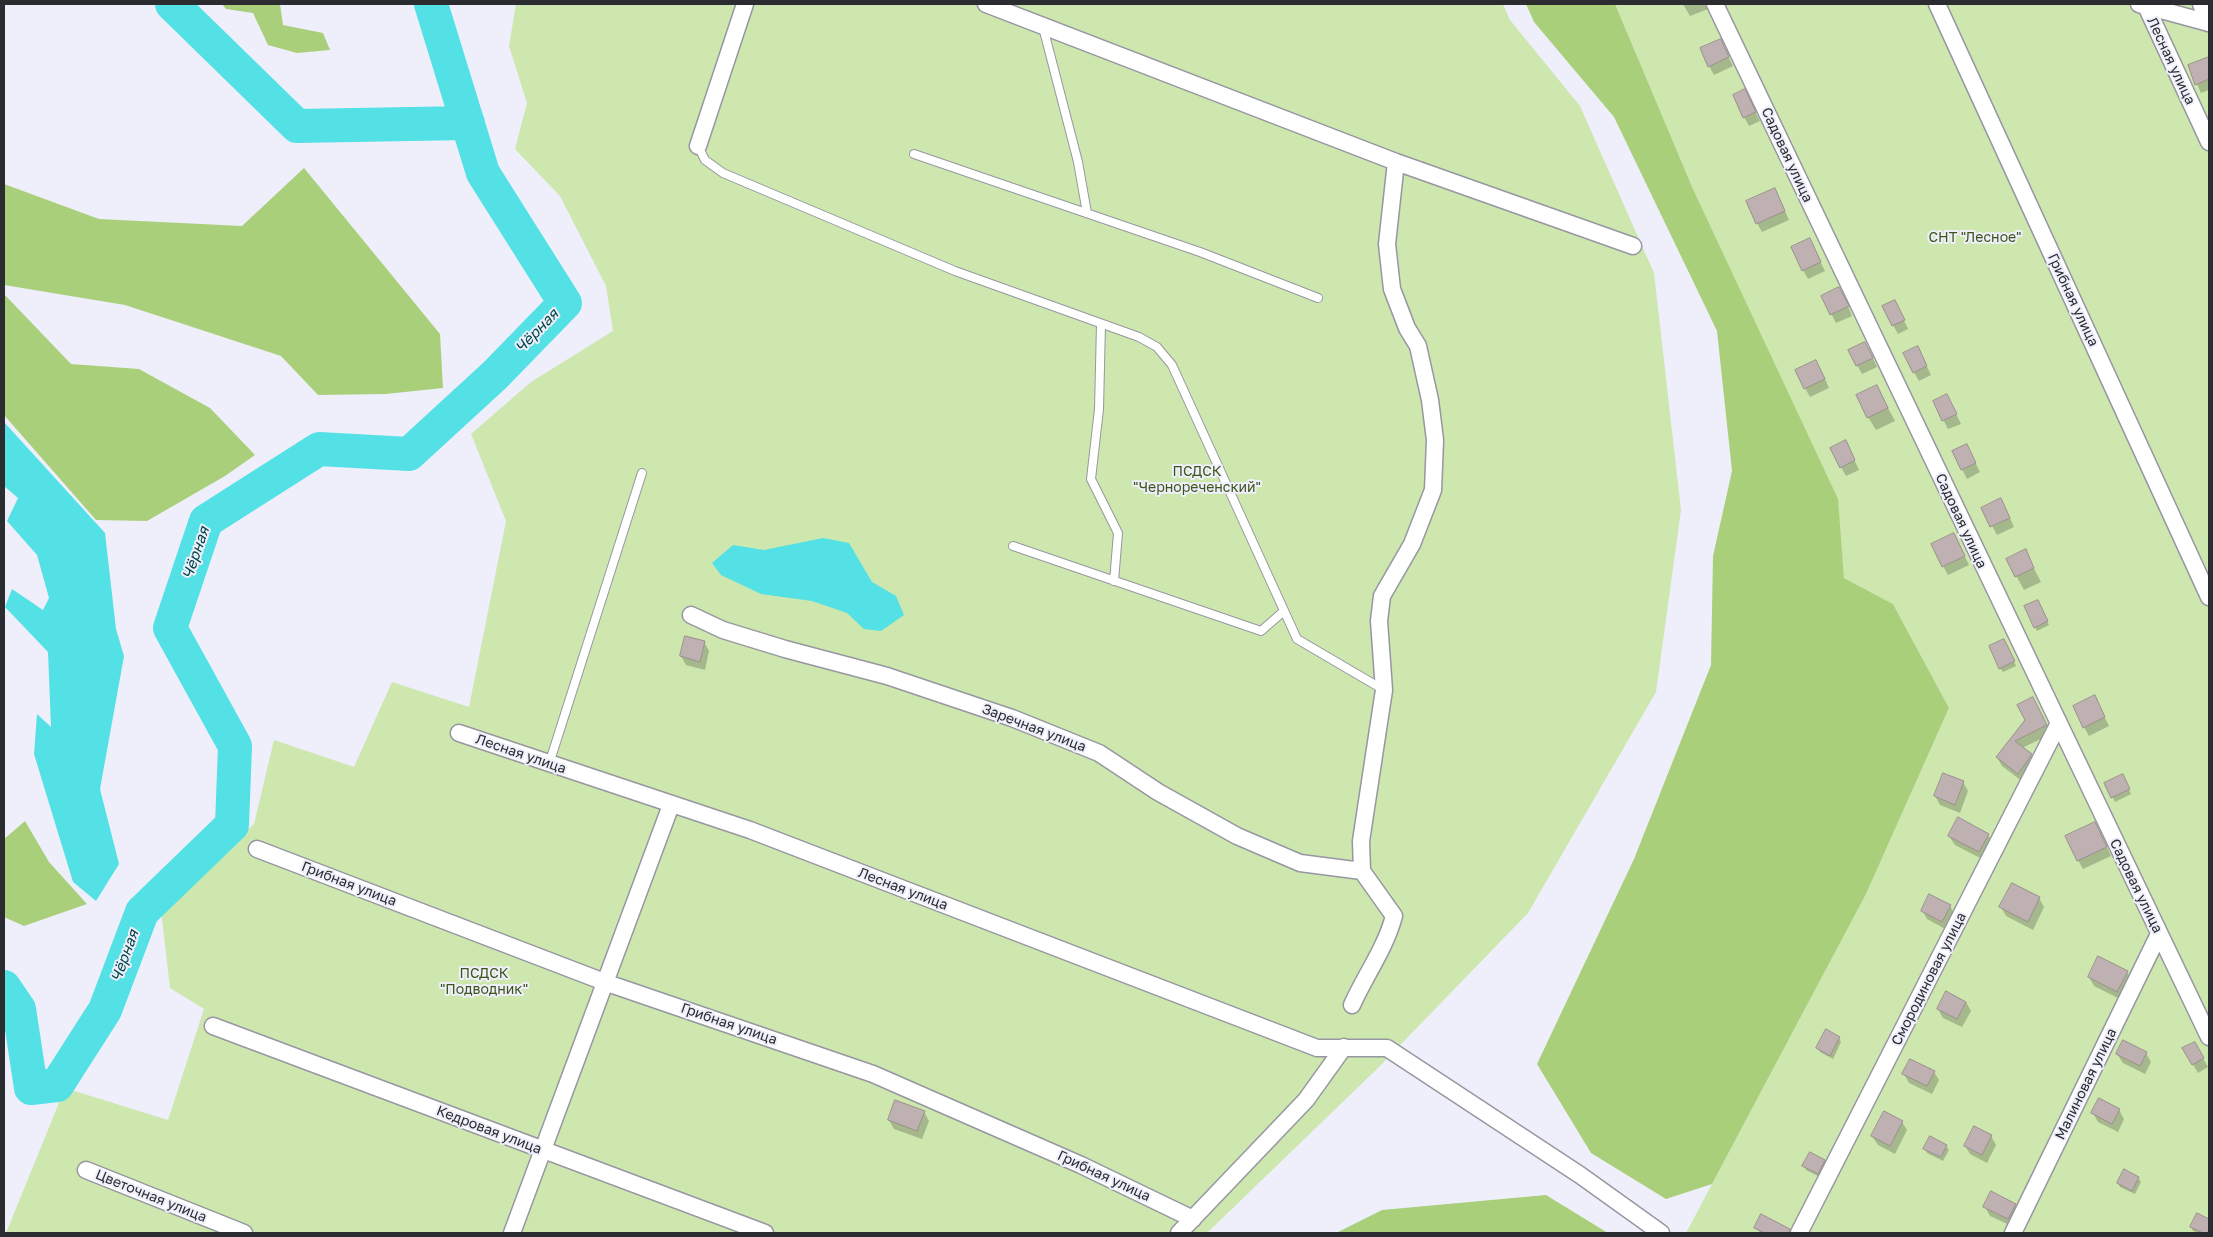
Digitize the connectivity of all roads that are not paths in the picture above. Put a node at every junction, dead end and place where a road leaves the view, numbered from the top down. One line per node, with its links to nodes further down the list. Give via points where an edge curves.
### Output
1 (745, 4): 10 (street)
2 (986, 4): 8 (street)
3 (1715, 4): 24 (street, Садовая улица)
4 (1937, 4): 20 (street, Грибная улица)
5 (2201, 4): 7 (street)
6 (2142, 5): 7 (street); 9 (street, Лесная улица)
7 (2209, 23)
8 (1043, 28): 12 (street); 13 (lane, via 1078,162)
9 (2209, 142)
10 (698, 146): 16 (lane, via 705,160 723,173 955,271)
11 (914, 154): 13 (lane)
12 (1396, 162): 14 (street); 23 (street, via 1387,244 1392,289 1407,328 1418,346 1435,440 1433,490 1412,544 1382,596 1379,621)
13 (1087, 214): 15 (lane, via 1200,252)
14 (1633, 246)
15 (1318, 298)
16 (1101, 324): 19 (lane, via 1099,409 1091,479 1118,533); 21 (lane, via 1157,347 1172,365)
17 (642, 473): 26 (lane)
18 (1013, 546): 19 (lane)
19 (1114, 580): 21 (lane, via 1261,631)
20 (2209, 597)
21 (1284, 611): 23 (lane, via 1297,639)
22 (691, 615): 29 (street, Заречная улица, via 723,630 886,676 1021,721 1099,753 1158,792 1237,836 1300,863)
23 (1384, 690): 29 (street, via 1361,841)
24 (2058, 725): 30 (street, Садовая улица); 44 (street, Смородиновая улица)
25 (459, 733): 26 (street, Лесная улица)
26 (550, 764): 27 (street, Лесная улица)
27 (671, 805): 31 (street); 35 (street, Лесная улица, via 750,830 1317,1048)
28 (257, 849): 31 (street, Грибная улица)
29 (1362, 871): 32 (street, via 1394,916 1388,941 1364,977)
30 (2159, 934): 34 (street, Садовая улица); 45 (street, Малиновая улица)
31 (607, 983): 36 (street); 38 (street, Грибная улица, via 873,1074 1081,1165)
32 (1352, 1005)
33 (213, 1026): 36 (street, Кедровая улица)
34 (2209, 1037)
35 (1344, 1047): 38 (street, via 1306,1100); 43 (street, Лесная улица, via 1387,1048)
36 (542, 1149): 40 (street); 41 (street, Кедровая улица)
37 (86, 1170): 39 (street, Цветочная улица)
38 (1193, 1219): 42 (street)
39 (244, 1233)
40 (512, 1233)
41 (765, 1233)
42 (1179, 1233)
43 (1661, 1233)
44 (1799, 1233)
45 (2012, 1233)

